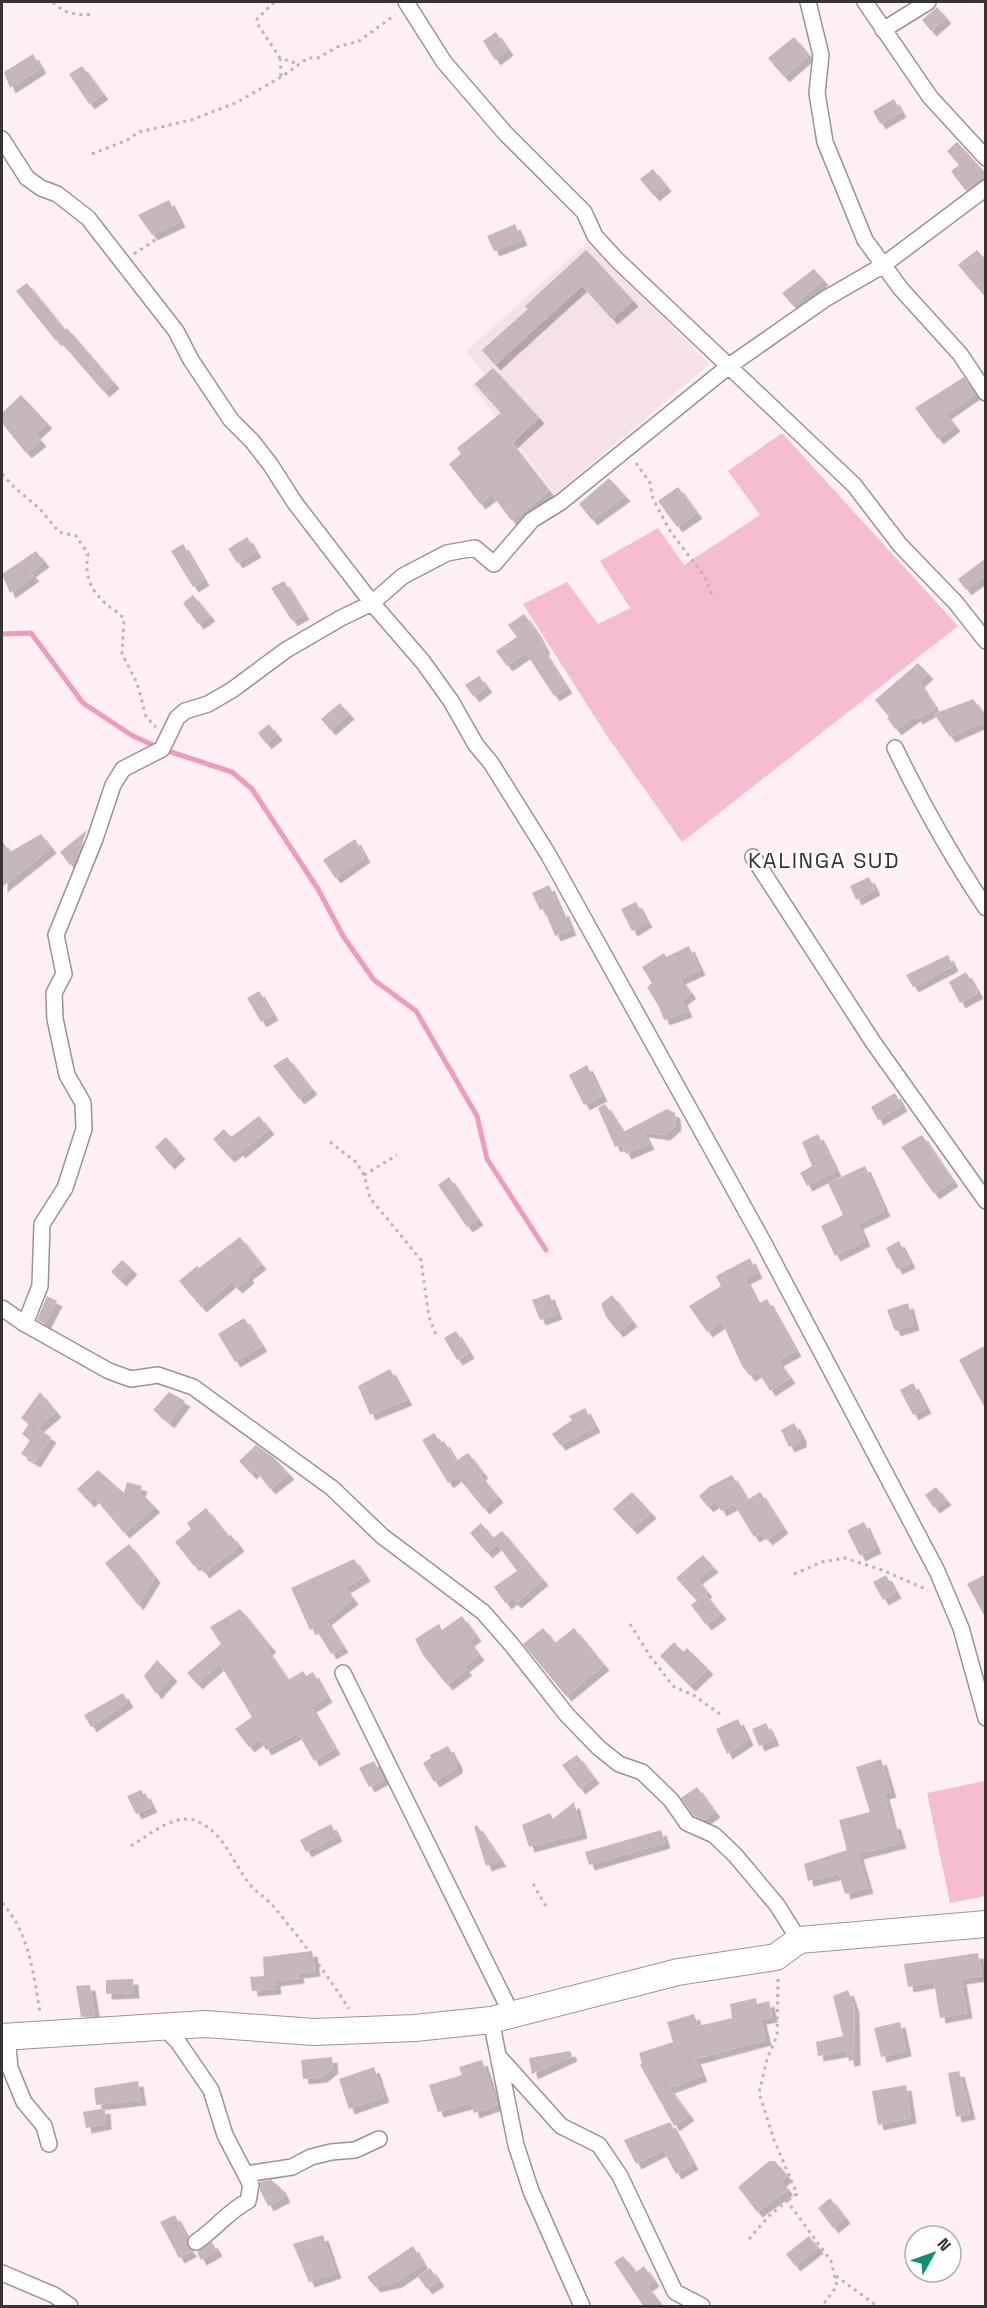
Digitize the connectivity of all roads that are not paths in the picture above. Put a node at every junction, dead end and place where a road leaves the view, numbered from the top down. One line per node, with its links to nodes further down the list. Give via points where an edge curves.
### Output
1 (808, 2): 9 (street, via 821,55 817,93 825,142 865,240)
2 (865, 2): 5 (street)
3 (928, 2): 5 (street)
4 (409, 3): 10 (street, via 444,62 505,133 585,212 595,236)
5 (884, 30): 7 (street, via 930,96)
6 (2, 140): 12 (street, via 27,178 57,194 88,218 176,331 231,420 270,464)
7 (986, 158)
8 (986, 188): 9 (street)
9 (882, 266): 10 (street, via 817,304); 11 (street, via 960,354)
10 (729, 366): 12 (street, via 625,452 532,520 494,564 475,548 447,553 404,576); 13 (street, via 854,484 900,545 956,603)
11 (986, 393)
12 (372, 603): 19 (street, via 286,650 208,704 185,711 177,718 162,749 123,770 113,785 56,935 64,974 54,993 55,1019 67,1075 83,1103 84,1129 65,1188 42,1224 40,1286); 21 (street, via 451,701 548,854 760,1236 937,1571 961,1628)
13 (986, 641)
14 (895, 748): 16 (street, via 956,864)
15 (753, 857): 17 (street, via 867,1033)
16 (986, 908)
17 (986, 1201)
18 (2, 1308): 19 (street)
19 (25, 1324): 23 (street, via 109,1371 132,1378 158,1375 193,1387 332,1488 382,1536 483,1612 599,1748 619,1764 642,1772 687,1822 714,1834 777,1905)
20 (343, 1673): 24 (street)
21 (986, 1718)
22 (986, 1924): 23 (highway)
23 (799, 1940): 24 (highway, via 776,1956 678,1972)
24 (502, 2017): 25 (highway, via 357,2031 206,2024); 27 (street)
25 (162, 2026): 26 (highway); 30 (street, via 211,2090 225,2135)
26 (4, 2037): 29 (street, via 10,2068 24,2102 44,2126)
27 (499, 2057): 34 (street, via 516,2145 531,2191); 35 (street, via 561,2126 599,2145 620,2176 675,2292)
28 (379, 2139): 30 (street, via 355,2150 311,2157 292,2167)
29 (49, 2144)
30 (246, 2174): 31 (street, via 251,2185 248,2201)
31 (196, 2242)
32 (2, 2273): 33 (street, via 54,2295)
33 (70, 2307)
34 (582, 2307)
35 (702, 2307)

